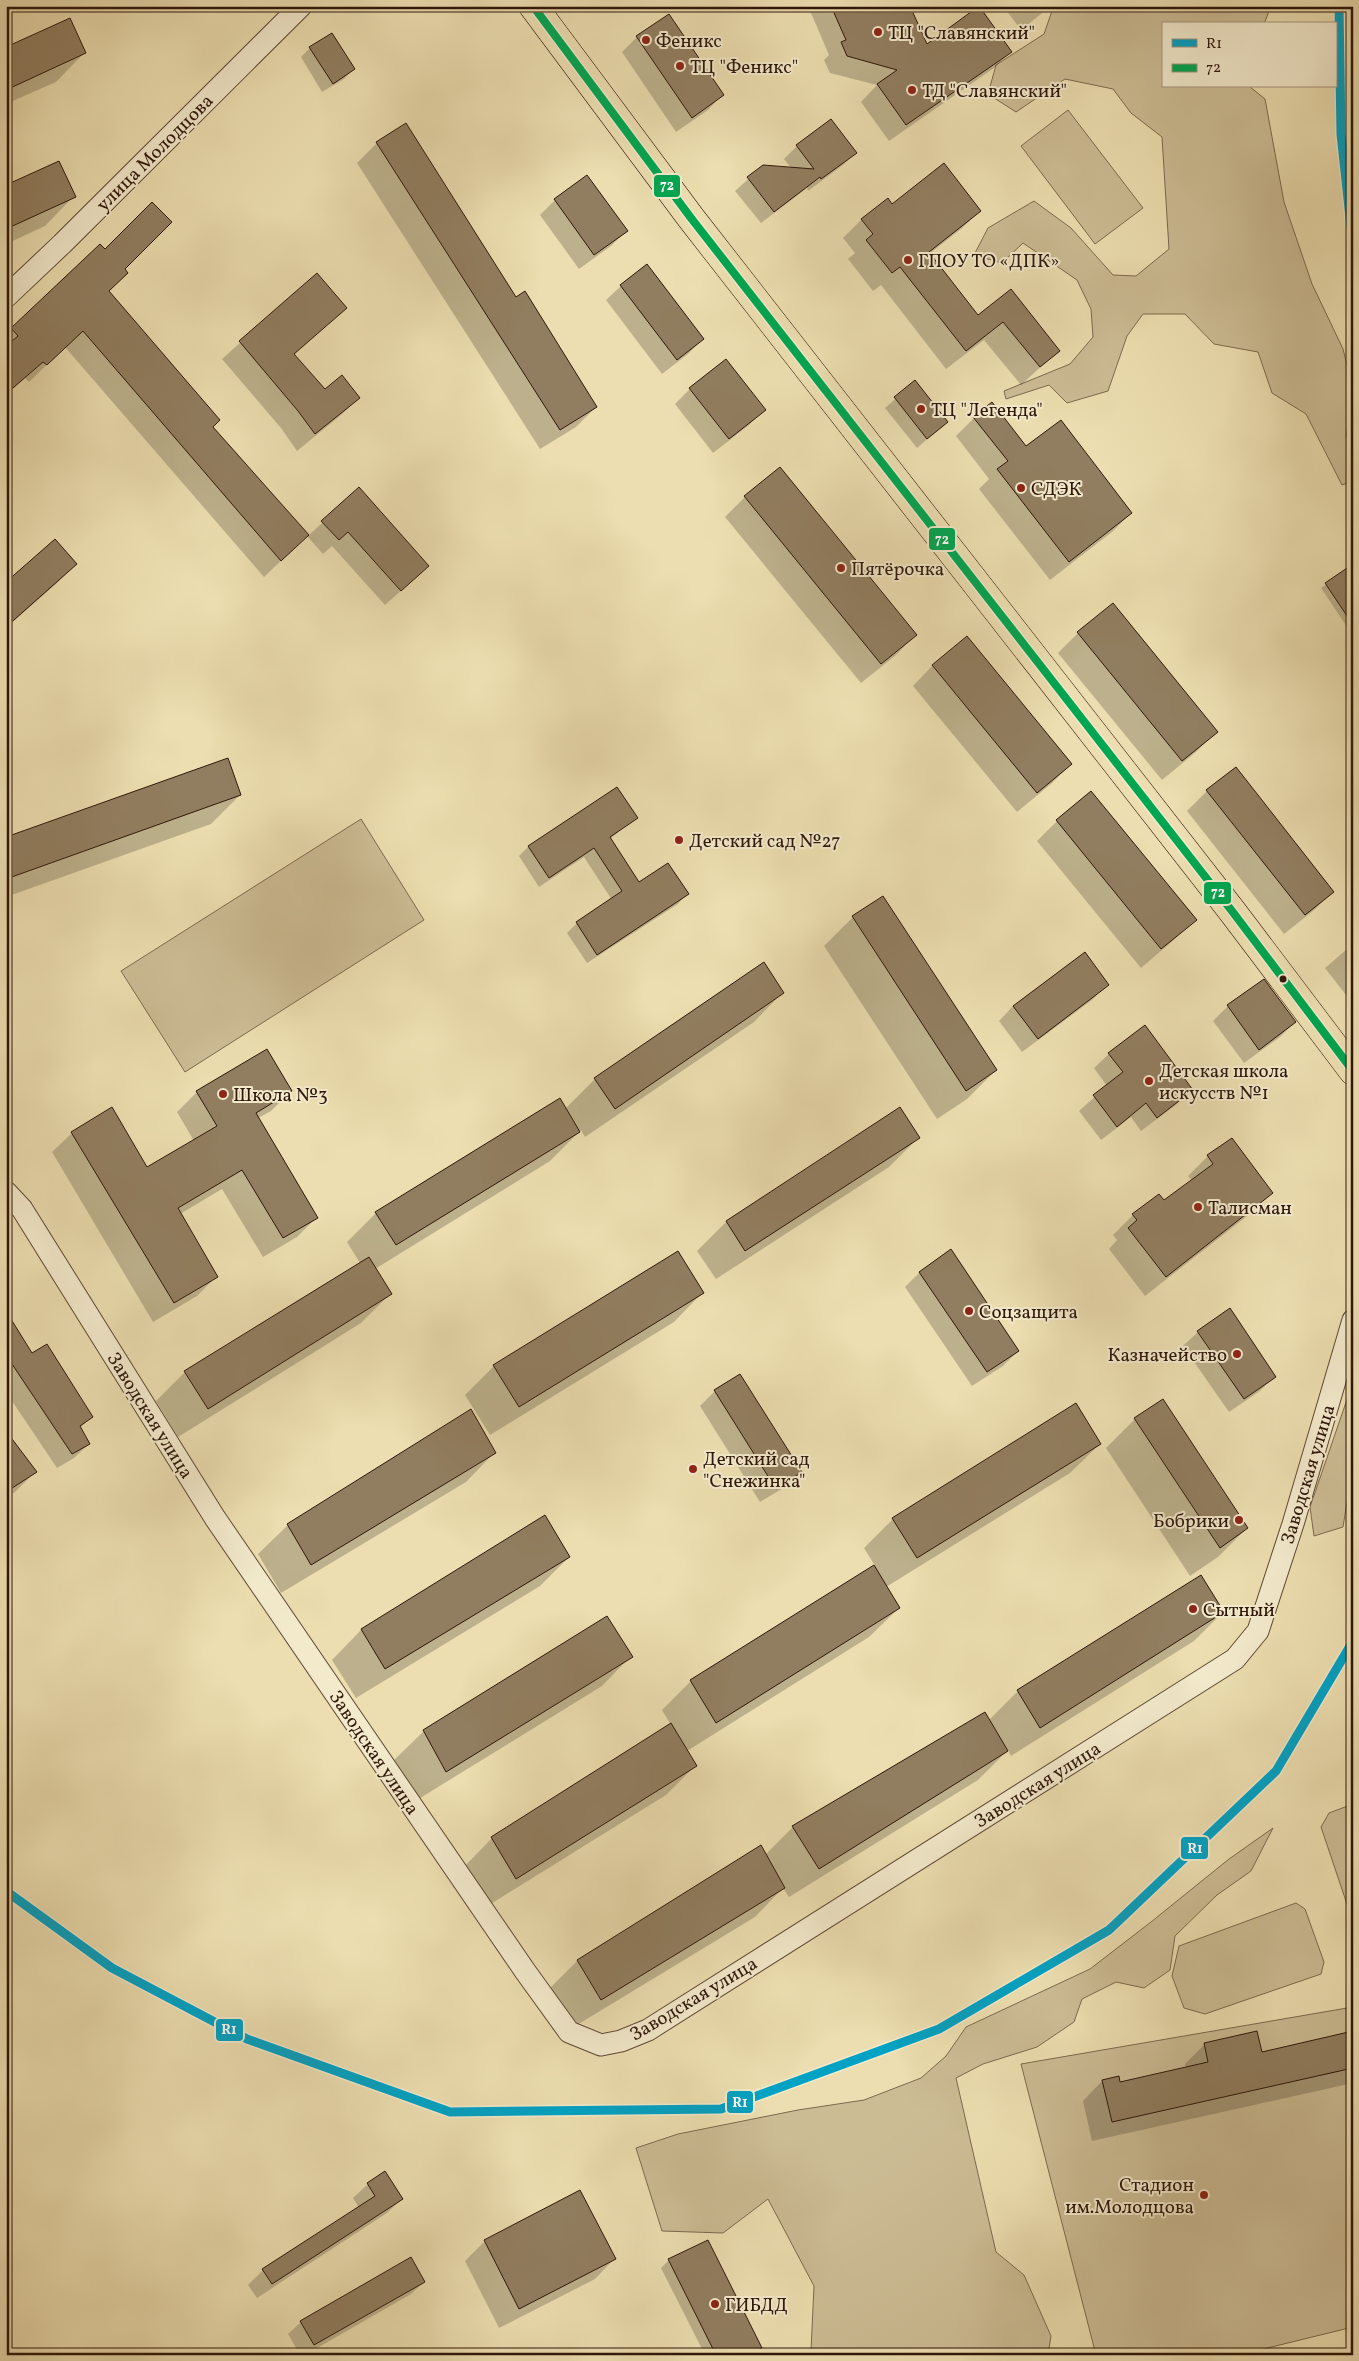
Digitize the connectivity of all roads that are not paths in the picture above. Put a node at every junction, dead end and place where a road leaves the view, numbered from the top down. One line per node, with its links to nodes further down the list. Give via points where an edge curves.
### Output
1 (301, 6): 3 (street, улица Молодцова)
2 (533, 6): 4 (main road, via 691,218 1227,903)
3 (6, 297)
4 (1353, 1071)
5 (6, 1192): 6 (street, Заводская улица, via 22,1209 215,1518 525,1971 569,2032 600,2045 648,2030 1235,1659 1258,1630)
6 (1353, 1320)

